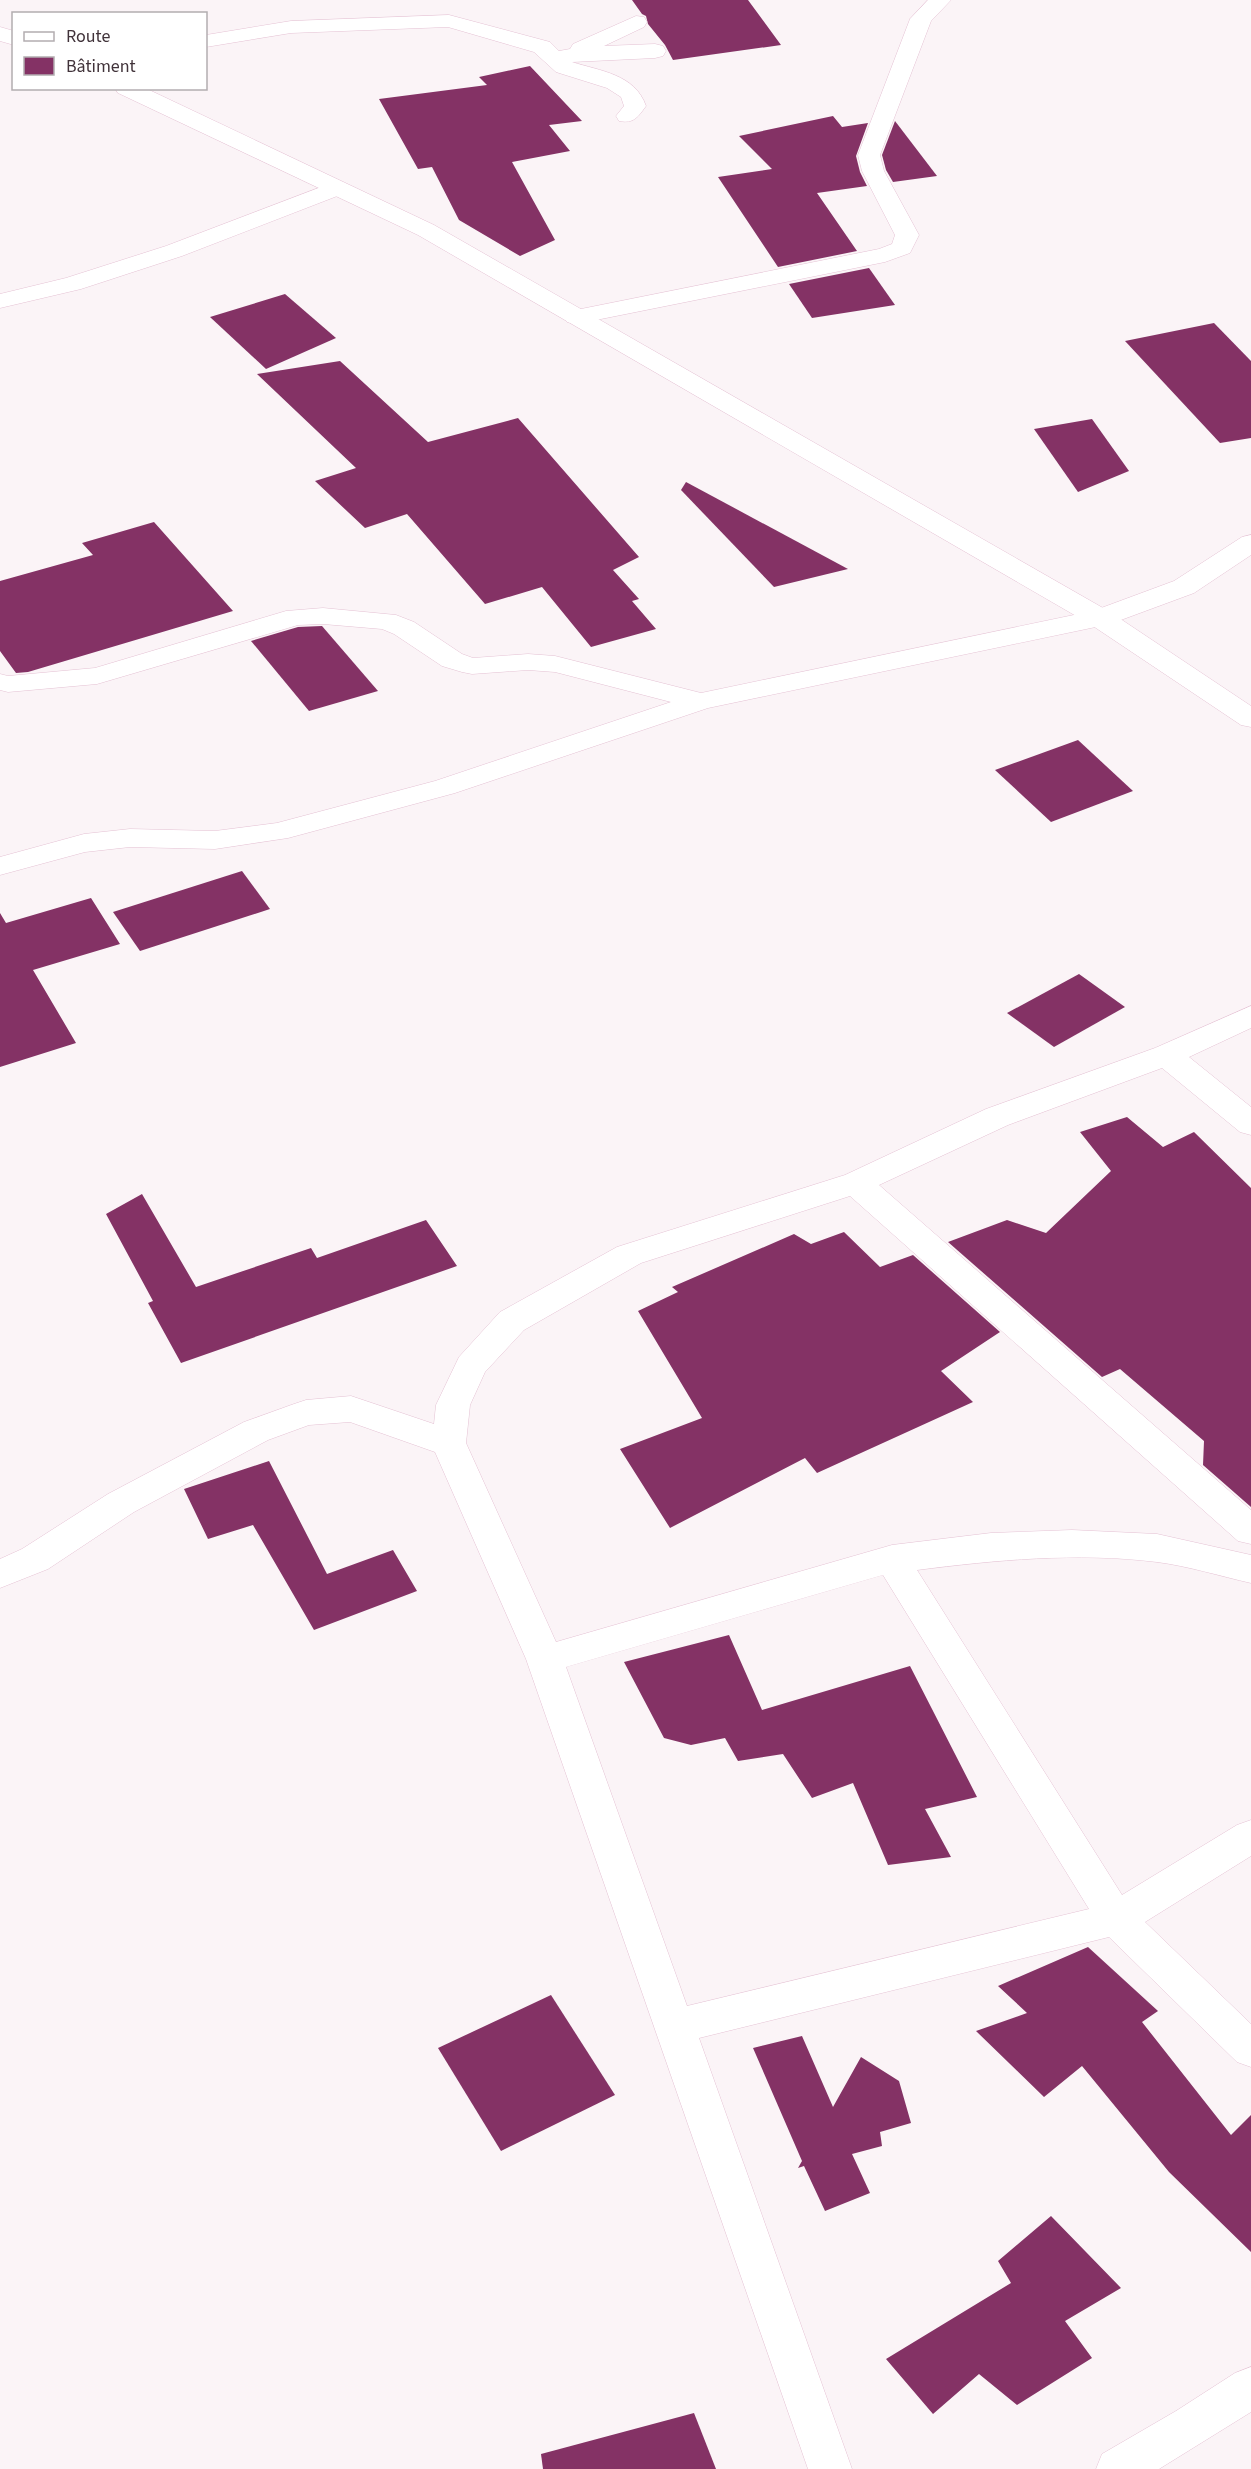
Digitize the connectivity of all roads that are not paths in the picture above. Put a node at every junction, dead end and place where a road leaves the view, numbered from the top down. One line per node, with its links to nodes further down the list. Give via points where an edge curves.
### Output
1 (940, 0): 12 (street, via 921,19 869,155 873,171 907,235 902,248 885,255)
2 (390, 3): 3 (street)
3 (449, 21): 5 (street, via 291,27); 7 (street, via 542,47)
4 (636, 22): 7 (street)
5 (207, 41)
6 (655, 51): 7 (street)
7 (561, 57): 9 (street, via 564,68 615,83 631,94 635,106)
8 (130, 90): 10 (street)
9 (627, 116)
10 (337, 188): 11 (street, via 73,284); 12 (street, via 426,230)
11 (0, 301)
12 (576, 317): 14 (street)
13 (1251, 543): 14 (street, via 1184,586)
14 (1100, 618): 16 (street); 17 (street)
15 (0, 682): 16 (street, via 97,676 296,617 322,616 386,621 404,628 452,660 472,666 555,664)
16 (702, 701): 18 (street, via 445,787 278,832 215,840 130,838 84,843)
17 (1251, 720)
18 (0, 866)
19 (1251, 1016): 20 (street)
20 (1166, 1055): 21 (street); 22 (street, via 997,1117)
21 (1251, 1124)
22 (856, 1183): 23 (street, via 629,1255 512,1321 471,1366 453,1405); 24 (street)
23 (448, 1443): 27 (street, via 351,1409 306,1413 246,1437 121,1503 35,1559); 28 (street)
24 (1251, 1531)
25 (892, 1559): 26 (street, via 991,1547 1072,1544 1157,1548); 28 (street); 30 (street)
26 (1251, 1569)
27 (0, 1575)
28 (545, 1659): 31 (street)
29 (1251, 1836): 30 (street)
30 (1116, 1918): 31 (street); 32 (street)
31 (676, 2026): 34 (street)
32 (1251, 2050)
33 (1251, 2386): 35 (street)
34 (830, 2469)
35 (1118, 2469)

